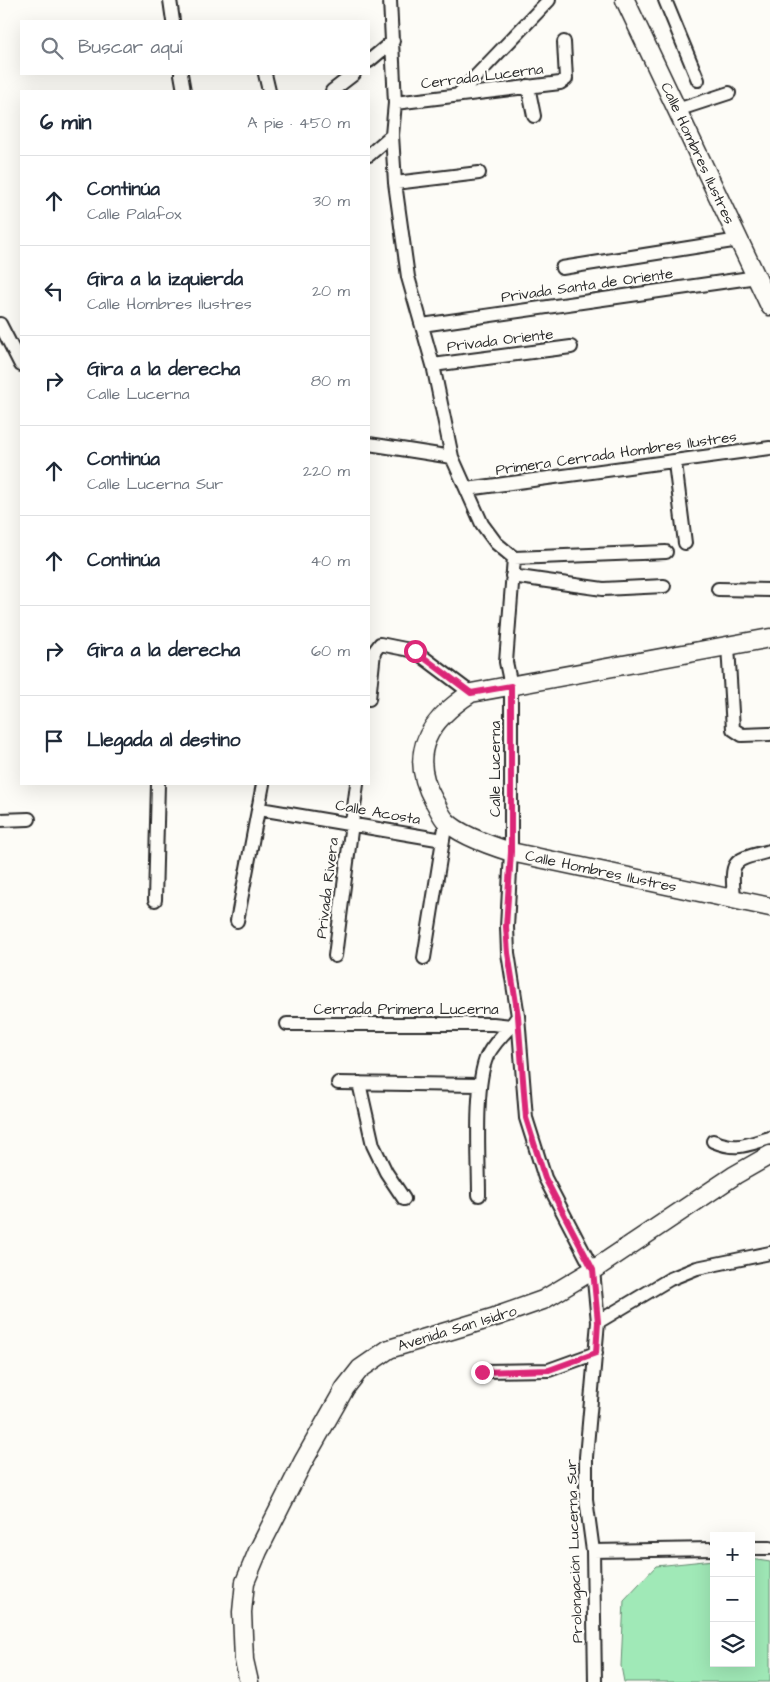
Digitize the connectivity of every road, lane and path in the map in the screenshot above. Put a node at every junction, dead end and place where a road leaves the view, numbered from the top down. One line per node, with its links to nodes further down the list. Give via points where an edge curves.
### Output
1 (170, 0): 6 (street)
2 (390, 0): 7 (street)
3 (550, 0): 19 (street)
4 (625, 0): 21 (main road, Calle Hombres Ilustres)
5 (665, 0): 13 (street)
6 (173, 20)
7 (393, 42): 9 (street); 20 (street)
8 (564, 42): 14 (street, Cerrada Lucerna, via 566,79)
9 (370, 60)
10 (181, 75): 15 (street)
11 (265, 75): 16 (street)
12 (353, 75): 17 (street)
13 (698, 80)
14 (528, 86): 19 (street, Cerrada Lucerna); 22 (street)
15 (184, 90)
16 (269, 90)
17 (333, 90)
18 (729, 93): 21 (street)
19 (458, 95): 20 (street, Cerrada Lucerna)
20 (395, 103): 23 (street)
21 (677, 110): 27 (main road, Calle Hombres Ilustres)
22 (534, 116)
23 (392, 135): 24 (street); 26 (street)
24 (370, 154)
25 (479, 174): 26 (street)
26 (395, 183): 32 (street, via 408,277)
27 (739, 240): 28 (street); 29 (main road, Calle Hombres Ilustres)
28 (562, 268)
29 (757, 277): 30 (main road, Calle Hombres Ilustres); 32 (street, Privada Santa de Oriente)
30 (770, 306)
31 (0, 324): 34 (street)
32 (422, 325): 35 (street)
33 (571, 347): 35 (street, Privada Oriente)
34 (20, 363)
35 (432, 365): 38 (street)
36 (370, 444): 38 (street)
37 (770, 448): 39 (street, Primera Cerrada Hombres Ilustres)
38 (452, 457): 40 (street)
39 (674, 463): 40 (street, Primera Cerrada Hombres Ilustres); 41 (street)
40 (467, 489): 43 (street, via 482,524 496,543)
41 (685, 543)
42 (666, 552): 43 (street)
43 (514, 558): 44 (street, Calle Lucerna)
44 (512, 576): 45 (street, via 603,589); 50 (street, Calle Lucerna, via 506,662)
45 (664, 586)
46 (718, 589): 47 (street)
47 (770, 590)
48 (770, 638): 49 (main road, Calle Hombres Ilustres)
49 (728, 646): 50 (main road, Calle Hombres Ilustres); 53 (street, via 733,729 742,735)
50 (511, 686): 52 (main road, Calle Hombres Ilustres); 64 (street, Calle Lucerna)
51 (370, 690): 52 (street, via 374,652 380,644 415,651)
52 (471, 693): 60 (main road, Calle Hombres Ilustres, via 451,706 434,724 424,744 421,767 428,789)
53 (770, 734)
54 (158, 785): 66 (street)
55 (263, 785): 57 (street)
56 (357, 785): 61 (street, Privada Rivera)
57 (260, 809): 61 (street, Calle Acosta); 68 (street)
58 (28, 819): 59 (street)
59 (0, 820)
60 (446, 821): 62 (street); 64 (main road, Calle Hombres Ilustres, via 482,843)
61 (352, 824): 62 (street, Calle Acosta); 69 (street, Privada Rivera)
62 (443, 840): 70 (street)
63 (770, 851): 65 (street, via 735,864 732,869)
64 (511, 852): 65 (main road, Calle Hombres Ilustres); 71 (street, Calle Lucerna, via 506,927)
65 (734, 898): 67 (main road, Calle Hombres Ilustres)
66 (155, 900)
67 (770, 907)
68 (237, 921)
69 (335, 956)
70 (424, 958)
71 (514, 1021): 72 (street, Cerrada Primera Lucerna, via 493,1024); 75 (street, via 487,1057); 82 (street, Calle Lucerna, via 526,1118 545,1178)
72 (287, 1024)
73 (338, 1083): 74 (street)
74 (359, 1083): 75 (street); 80 (street, via 374,1145 386,1172)
75 (480, 1085): 79 (street)
76 (770, 1138): 77 (street, via 746,1147 728,1148)
77 (713, 1141)
78 (770, 1155): 82 (main road, Avenida San Isidro)
79 (479, 1195)
80 (404, 1199)
81 (770, 1253): 83 (street, via 697,1268 670,1278)
82 (593, 1270): 83 (street, Prolongación Lucerna Sur); 90 (main road, Avenida San Isidro, via 543,1300 389,1349 360,1369 344,1388 303,1462 245,1582 242,1612 244,1660)
83 (598, 1322): 84 (street, Prolongación Lucerna Sur)
84 (596, 1353): 85 (street, via 549,1370); 89 (street, Prolongación Lucerna Sur, via 586,1457 586,1499)
85 (482, 1372)
86 (755, 1548): 87 (street)
87 (770, 1548)
88 (710, 1549): 89 (street)
89 (593, 1551): 91 (street, Prolongación Lucerna Sur)
90 (249, 1682)
91 (595, 1682)

